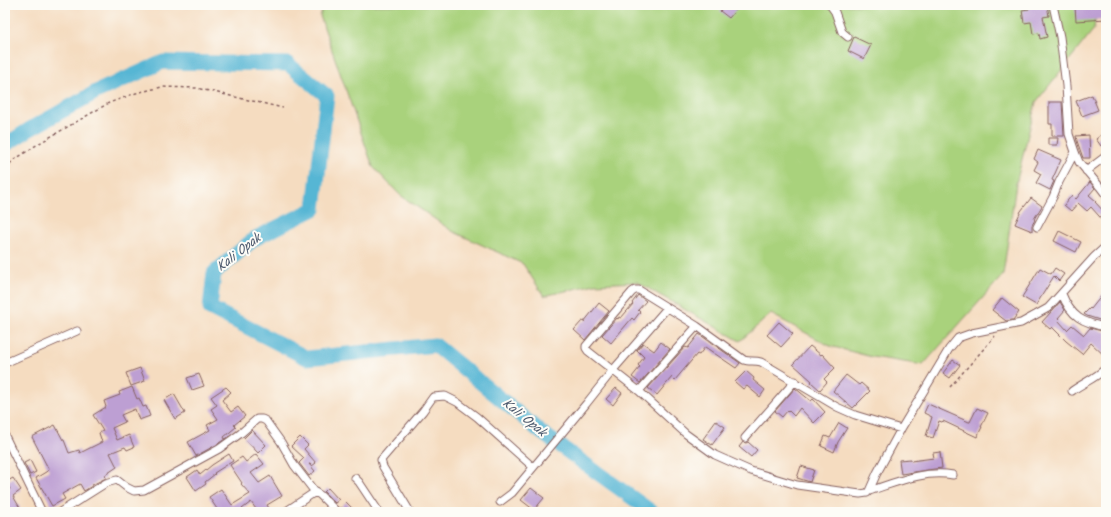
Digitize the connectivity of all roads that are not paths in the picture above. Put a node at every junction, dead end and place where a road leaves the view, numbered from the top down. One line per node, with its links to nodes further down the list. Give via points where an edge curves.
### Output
1 (830, 5): 3 (street, via 842,32)
2 (1053, 5): 4 (street, via 1060,37 1069,134)
3 (848, 37)
4 (1074, 152): 6 (street); 8 (street)
5 (1106, 156): 6 (street)
6 (1086, 171): 7 (street)
7 (1106, 195)
8 (1037, 227)
9 (1106, 246): 10 (street)
10 (1062, 294): 13 (street, via 1074,315); 21 (street, via 1048,308 1021,323 958,338)
11 (667, 308): 12 (street); 17 (street); 17 (street, via 639,290 632,292 586,346 588,351)
12 (697, 326): 18 (street, via 744,360 762,362); 19 (street)
13 (1106, 327)
14 (77, 331): 15 (street)
15 (5, 363)
16 (1106, 368): 20 (street)
17 (613, 370): 19 (street); 24 (street)
18 (795, 381): 21 (street, via 837,407); 23 (street)
19 (639, 391): 27 (street, via 699,444 715,455 751,471 797,485 860,494)
20 (1072, 391)
21 (901, 429): 27 (street)
22 (5, 436): 30 (street)
23 (746, 438)
24 (533, 467): 29 (street, via 512,493); 35 (street, via 457,402 445,396 434,397 381,460)
25 (953, 475): 27 (street, via 930,473)
26 (354, 478): 34 (street)
27 (869, 491)
28 (315, 492): 31 (street, via 266,422 257,419 219,449 144,490 134,491 117,480 106,483); 32 (street); 33 (street)
29 (500, 502)
30 (42, 512)
31 (60, 512)
32 (285, 512)
33 (337, 512)
34 (379, 512)
35 (408, 512)

